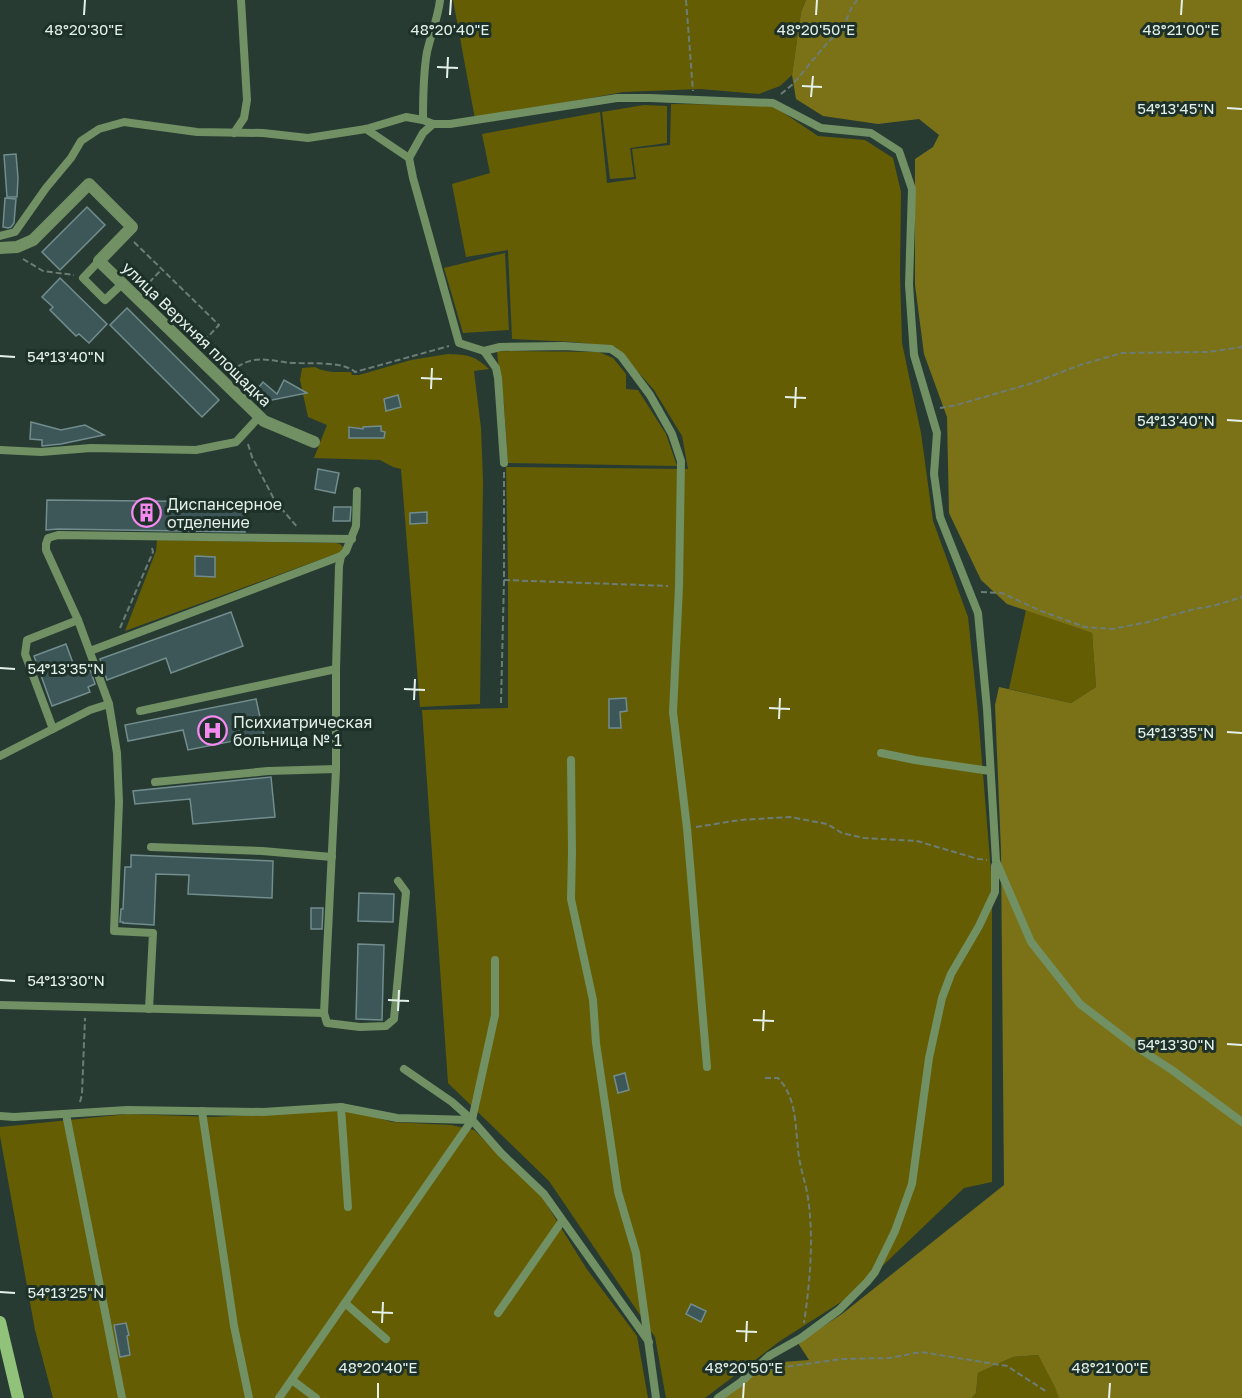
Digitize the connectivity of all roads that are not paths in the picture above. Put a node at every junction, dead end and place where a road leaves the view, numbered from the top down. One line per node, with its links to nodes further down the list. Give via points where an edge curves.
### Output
1 (241, 0): 6 (lane, via 247,100 244,118)
2 (440, 0): 3 (lane, via 427,54)
3 (423, 120): 4 (lane); 5 (lane, via 406,117)
4 (433, 124): 7 (lane); 30 (lane, via 617,98 773,103 821,128 871,133 899,152 912,189 909,285 914,355 937,433 934,474 940,517 978,613)
5 (366, 129): 6 (lane, via 308,138); 7 (lane)
6 (234, 133): 8 (lane, via 124,122 99,129 81,141 15,232)
7 (409, 158): 12 (lane, via 459,343)
8 (0, 236)
9 (0, 248): 10 (street, улица Верхняя площадка, via 17,247 33,240 89,184 132,227)
10 (99, 261): 11 (street, улица Верхняя площадка); 11 (lane, via 83,278 105,300)
11 (122, 284): 13 (street, улица Верхняя площадка)
12 (484, 351): 16 (lane, via 498,378); 40 (lane, via 500,347 611,349 621,356 650,395 672,434 681,461 673,712)
13 (260, 417): 14 (street, улица Верхняя площадка); 15 (lane, via 236,442 196,450)
14 (314, 442)
15 (0, 450)
16 (504, 463)
17 (357, 491): 18 (lane)
18 (352, 539): 19 (lane); 20 (lane, via 58,535 48,538 46,550)
19 (341, 556): 21 (lane); 22 (lane)
20 (78, 620): 21 (lane); 25 (lane, via 27,640 25,654)
21 (90, 651): 23 (lane)
22 (336, 669): 24 (lane); 29 (lane)
23 (109, 704): 25 (lane); 38 (lane, via 120,802 114,931 153,933)
24 (140, 711)
25 (53, 729): 27 (lane)
26 (881, 753): 30 (lane)
27 (0, 756)
28 (571, 760): 54 (lane, via 571,899 593,1000 618,1192 636,1253)
29 (336, 769): 31 (lane); 33 (lane)
30 (990, 771): 34 (lane)
31 (155, 782)
32 (151, 847): 33 (lane)
33 (332, 857): 39 (lane)
34 (996, 861): 47 (lane, via 1031,942 1080,1004); 62 (lane, via 995,892 942,998 929,1058 912,1184 875,1272 839,1310 769,1356)
35 (398, 881): 39 (lane, via 406,892 394,1019 386,1026 360,1027 327,1023)
36 (495, 960): 46 (lane, via 495,1015)
37 (0, 1005): 38 (lane)
38 (149, 1009): 39 (lane)
39 (324, 1013)
40 (707, 1067)
41 (404, 1069): 46 (lane)
42 (341, 1107): 43 (lane); 46 (lane, via 397,1118); 48 (lane)
43 (202, 1111): 44 (lane); 58 (lane, via 234,1326)
44 (66, 1114): 45 (lane); 57 (lane)
45 (0, 1116)
46 (472, 1120): 49 (lane, via 544,1194); 50 (lane)
47 (1242, 1122)
48 (348, 1207)
49 (562, 1221): 51 (lane); 54 (lane)
50 (345, 1304): 53 (lane); 55 (lane)
51 (498, 1313)
52 (0, 1322): 56 (street)
53 (386, 1339)
54 (648, 1342): 61 (lane)
55 (292, 1380): 59 (lane); 60 (lane)
56 (18, 1398)
57 (122, 1398)
58 (249, 1398)
59 (279, 1398)
60 (316, 1398)
61 (656, 1398)
62 (718, 1398)

